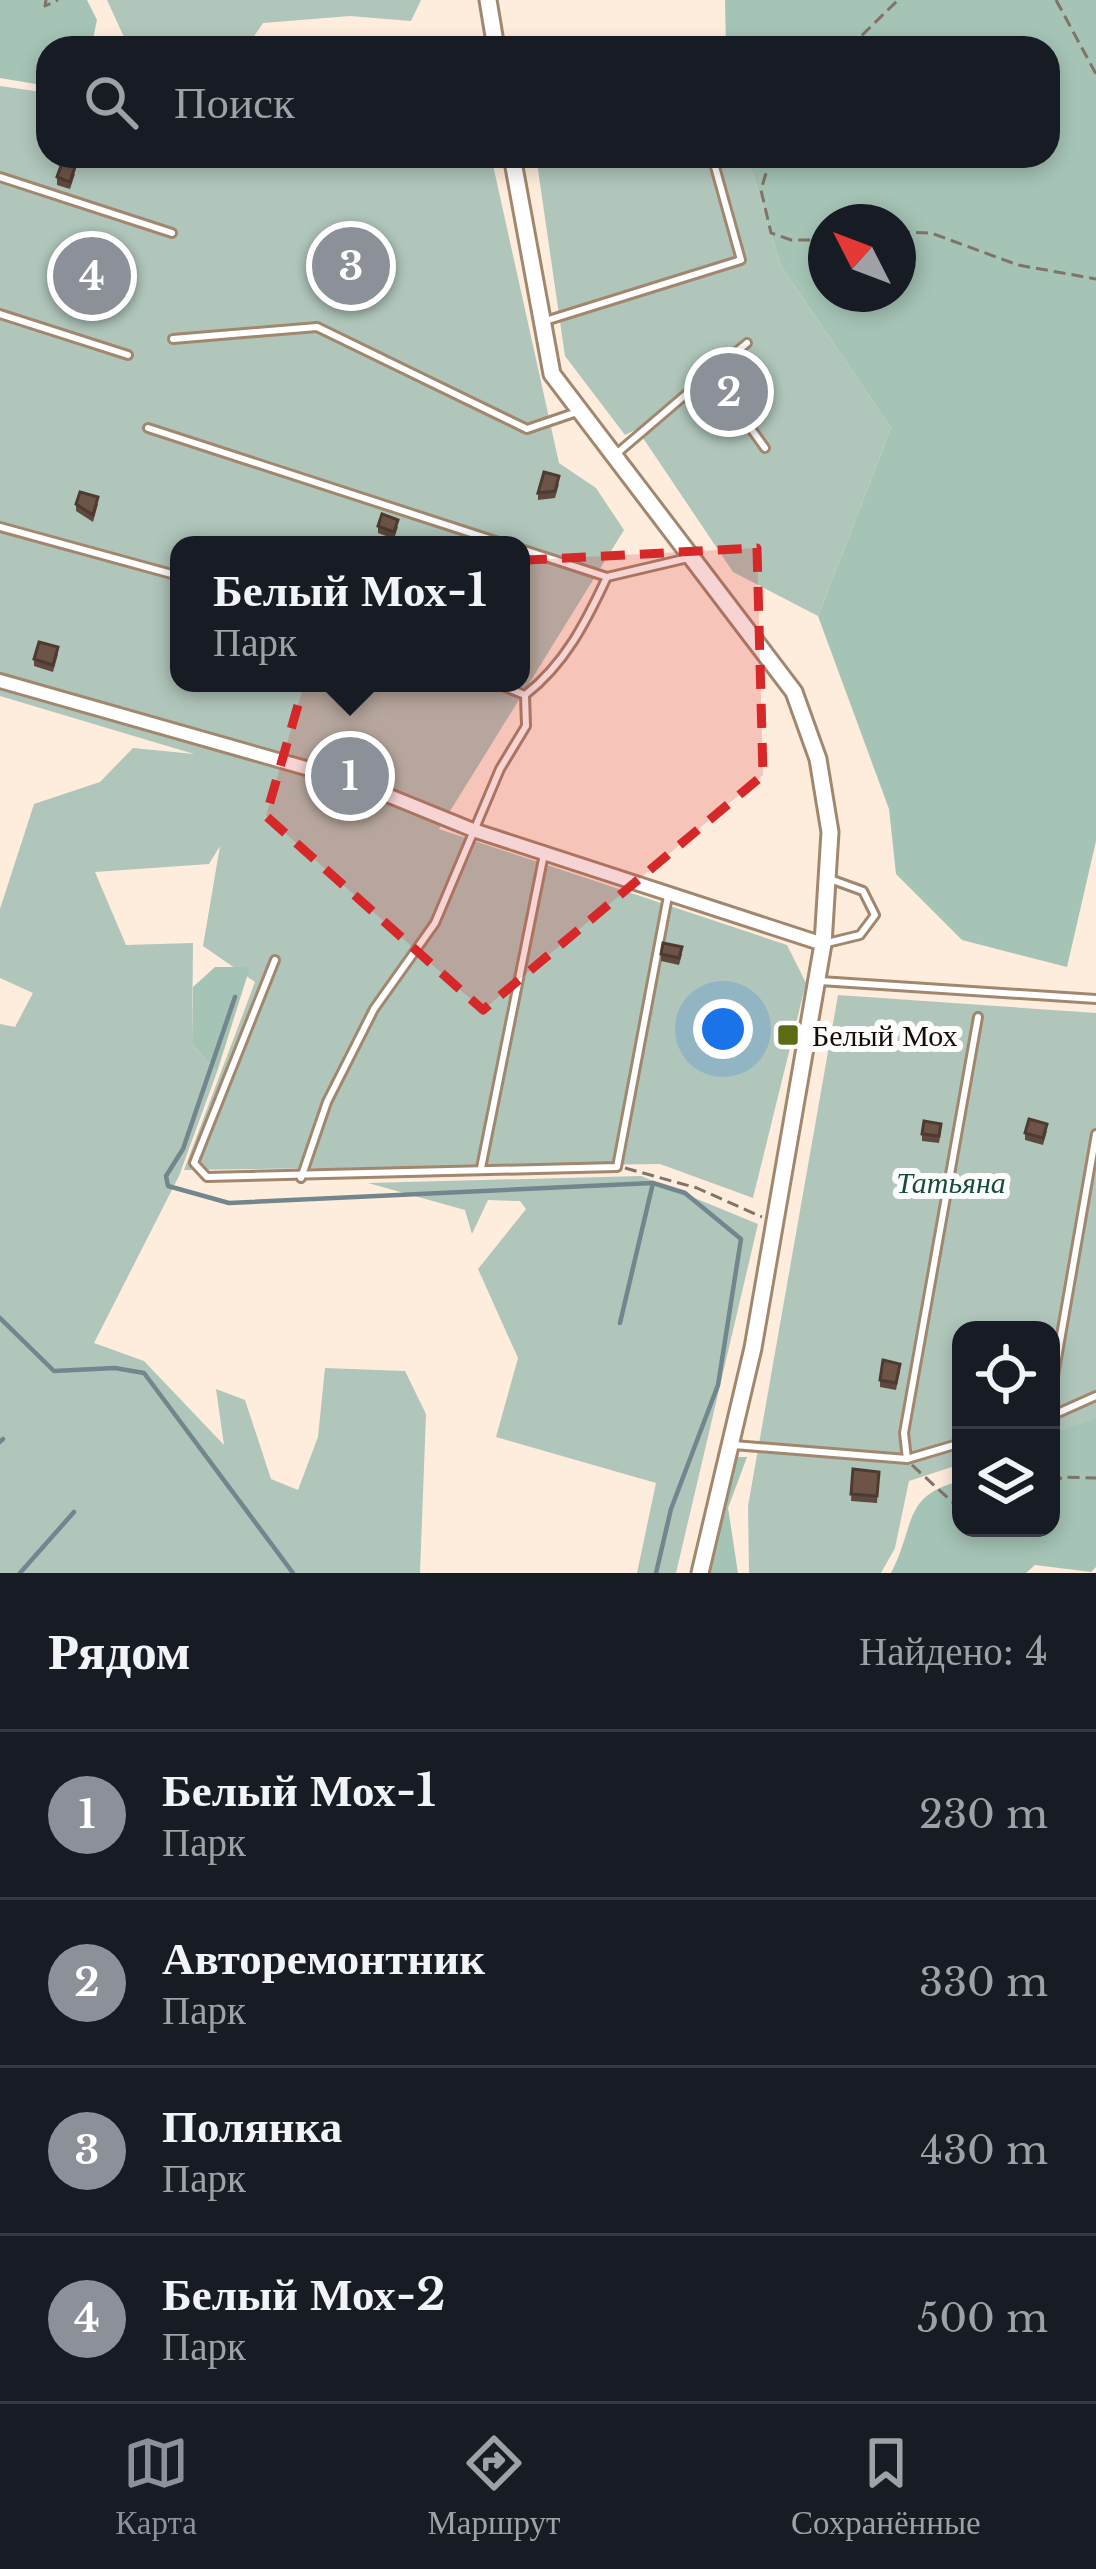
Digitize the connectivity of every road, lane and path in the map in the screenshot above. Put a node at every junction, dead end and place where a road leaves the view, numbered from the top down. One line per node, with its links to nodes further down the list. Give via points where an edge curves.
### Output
1 (46, 0): 2 (path)
2 (58, 0)
3 (488, 0): 6 (street)
4 (898, 0): 7 (path)
5 (1057, 0): 8 (path)
6 (494, 36)
7 (861, 36)
8 (1096, 74)
9 (514, 168): 18 (street)
10 (715, 168): 18 (lane, via 741,260)
11 (767, 168): 15 (path, via 761,190 771,233)
12 (0, 177): 13 (lane)
13 (172, 233)
14 (916, 233): 16 (path)
15 (808, 240)
16 (1096, 279)
17 (0, 314): 21 (lane)
18 (539, 322): 23 (street, via 552,374)
19 (173, 339): 23 (lane, via 317,327 527,429)
20 (747, 343): 22 (lane)
21 (128, 355)
22 (711, 373): 25 (lane); 26 (lane)
23 (578, 412): 26 (street)
24 (148, 428): 28 (lane)
25 (765, 448)
26 (613, 457): 30 (street)
27 (0, 527): 31 (lane)
28 (480, 536)
29 (530, 552): 32 (lane)
30 (692, 557): 32 (lane); 40 (street, via 794,692 818,759)
31 (170, 574)
32 (608, 577): 34 (lane, via 581,631)
33 (0, 681): 38 (street, via 355,782)
34 (530, 690)
35 (520, 692): 37 (lane)
36 (528, 692): 37 (lane)
37 (525, 694): 38 (lane, via 526,726)
38 (473, 830): 39 (street); 50 (lane, via 435,923 374,1009 327,1102)
39 (544, 854): 41 (street); 49 (lane)
40 (828, 879): 42 (street); 42 (lane, via 863,891 875,915 860,935)
41 (668, 896): 42 (street); 48 (lane)
42 (823, 944): 44 (street)
43 (275, 960): 50 (lane, via 194,1163 207,1177)
44 (817, 980): 45 (lane); 51 (street)
45 (1096, 999)
46 (977, 1017): 57 (lane, via 904,1433)
47 (1096, 1134): 52 (lane)
48 (617, 1167): 49 (lane); 51 (path, via 697,1188)
49 (481, 1170): 50 (lane)
50 (301, 1178)
51 (775, 1222): 55 (street)
52 (1060, 1341)
53 (1096, 1396): 54 (lane)
54 (1060, 1412)
55 (730, 1444): 57 (lane); 61 (street)
56 (952, 1446): 57 (lane)
57 (907, 1459): 60 (path)
58 (1096, 1478): 59 (path)
59 (1060, 1482)
60 (952, 1502)
61 (700, 1573)

